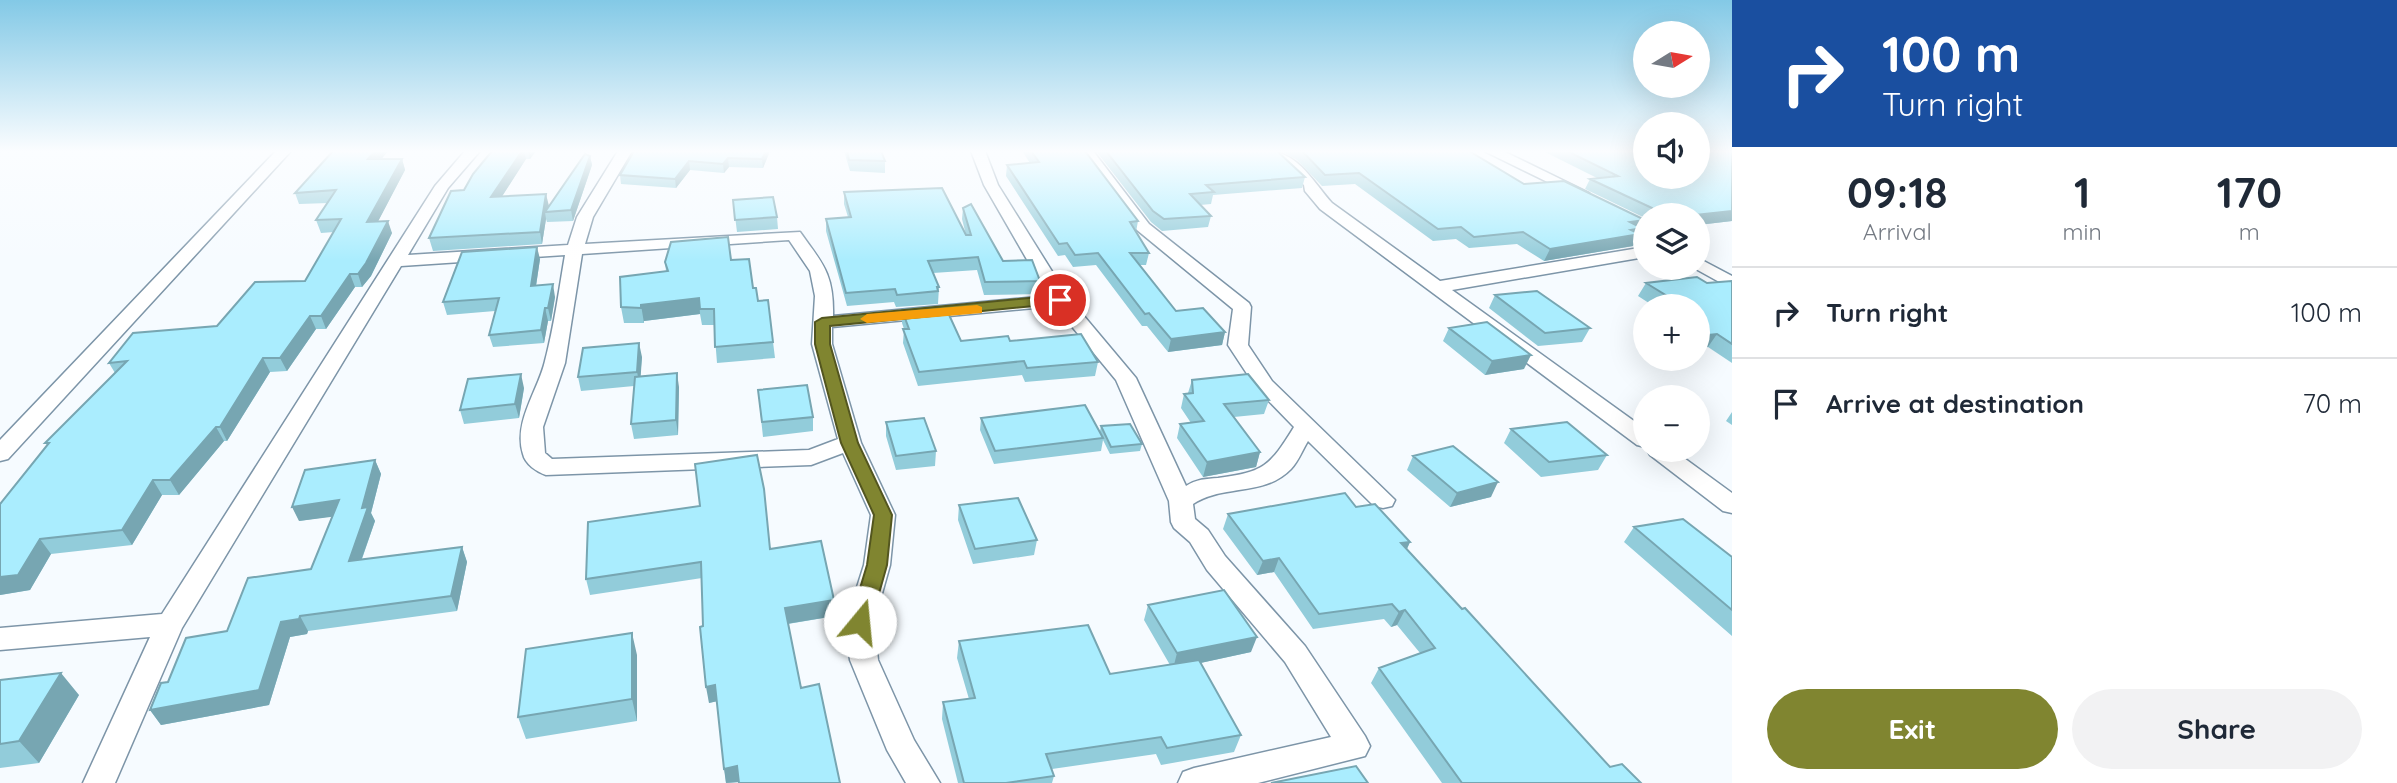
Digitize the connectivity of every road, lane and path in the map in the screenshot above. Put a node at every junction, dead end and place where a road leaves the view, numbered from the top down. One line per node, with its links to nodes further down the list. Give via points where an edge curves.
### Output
1 (250, 188): 20 (street)
2 (441, 188): 11 (street)
3 (603, 188): 9 (street, via 585,217)
4 (993, 188): 15 (street)
5 (1113, 188): 17 (street, via 1143,227 1241,307 1238,345 1264,385)
6 (1312, 188): 14 (street, via 1326,206)
7 (1568, 188): 8 (street)
8 (1596, 201)
9 (575, 248): 11 (street); 16 (street, via 794,235 819,271 824,296); 19 (street, via 555,363 532,426 534,455 546,467 811,457)
10 (1633, 254): 14 (street)
11 (397, 261): 25 (street)
12 (1710, 270): 13 (street)
13 (1732, 284)
14 (1439, 287): 18 (street)
15 (1060, 300): 16 (street); 23 (street, via 1126,378)
16 (822, 322): 19 (street, via 822,344)
17 (1306, 426): 22 (street); 23 (street, via 1283,464 1256,481 1200,488)
18 (1633, 431)
19 (850, 443): 28 (street, via 883,515 877,565 860,622 864,660 902,750)
20 (0, 454)
21 (1674, 462): 24 (street)
22 (1383, 500)
23 (1181, 501): 29 (street, via 1183,522 1296,654 1354,746)
24 (1732, 505)
25 (170, 624): 26 (street); 27 (street)
26 (0, 639)
27 (99, 783)
28 (924, 783)
29 (1195, 783)

